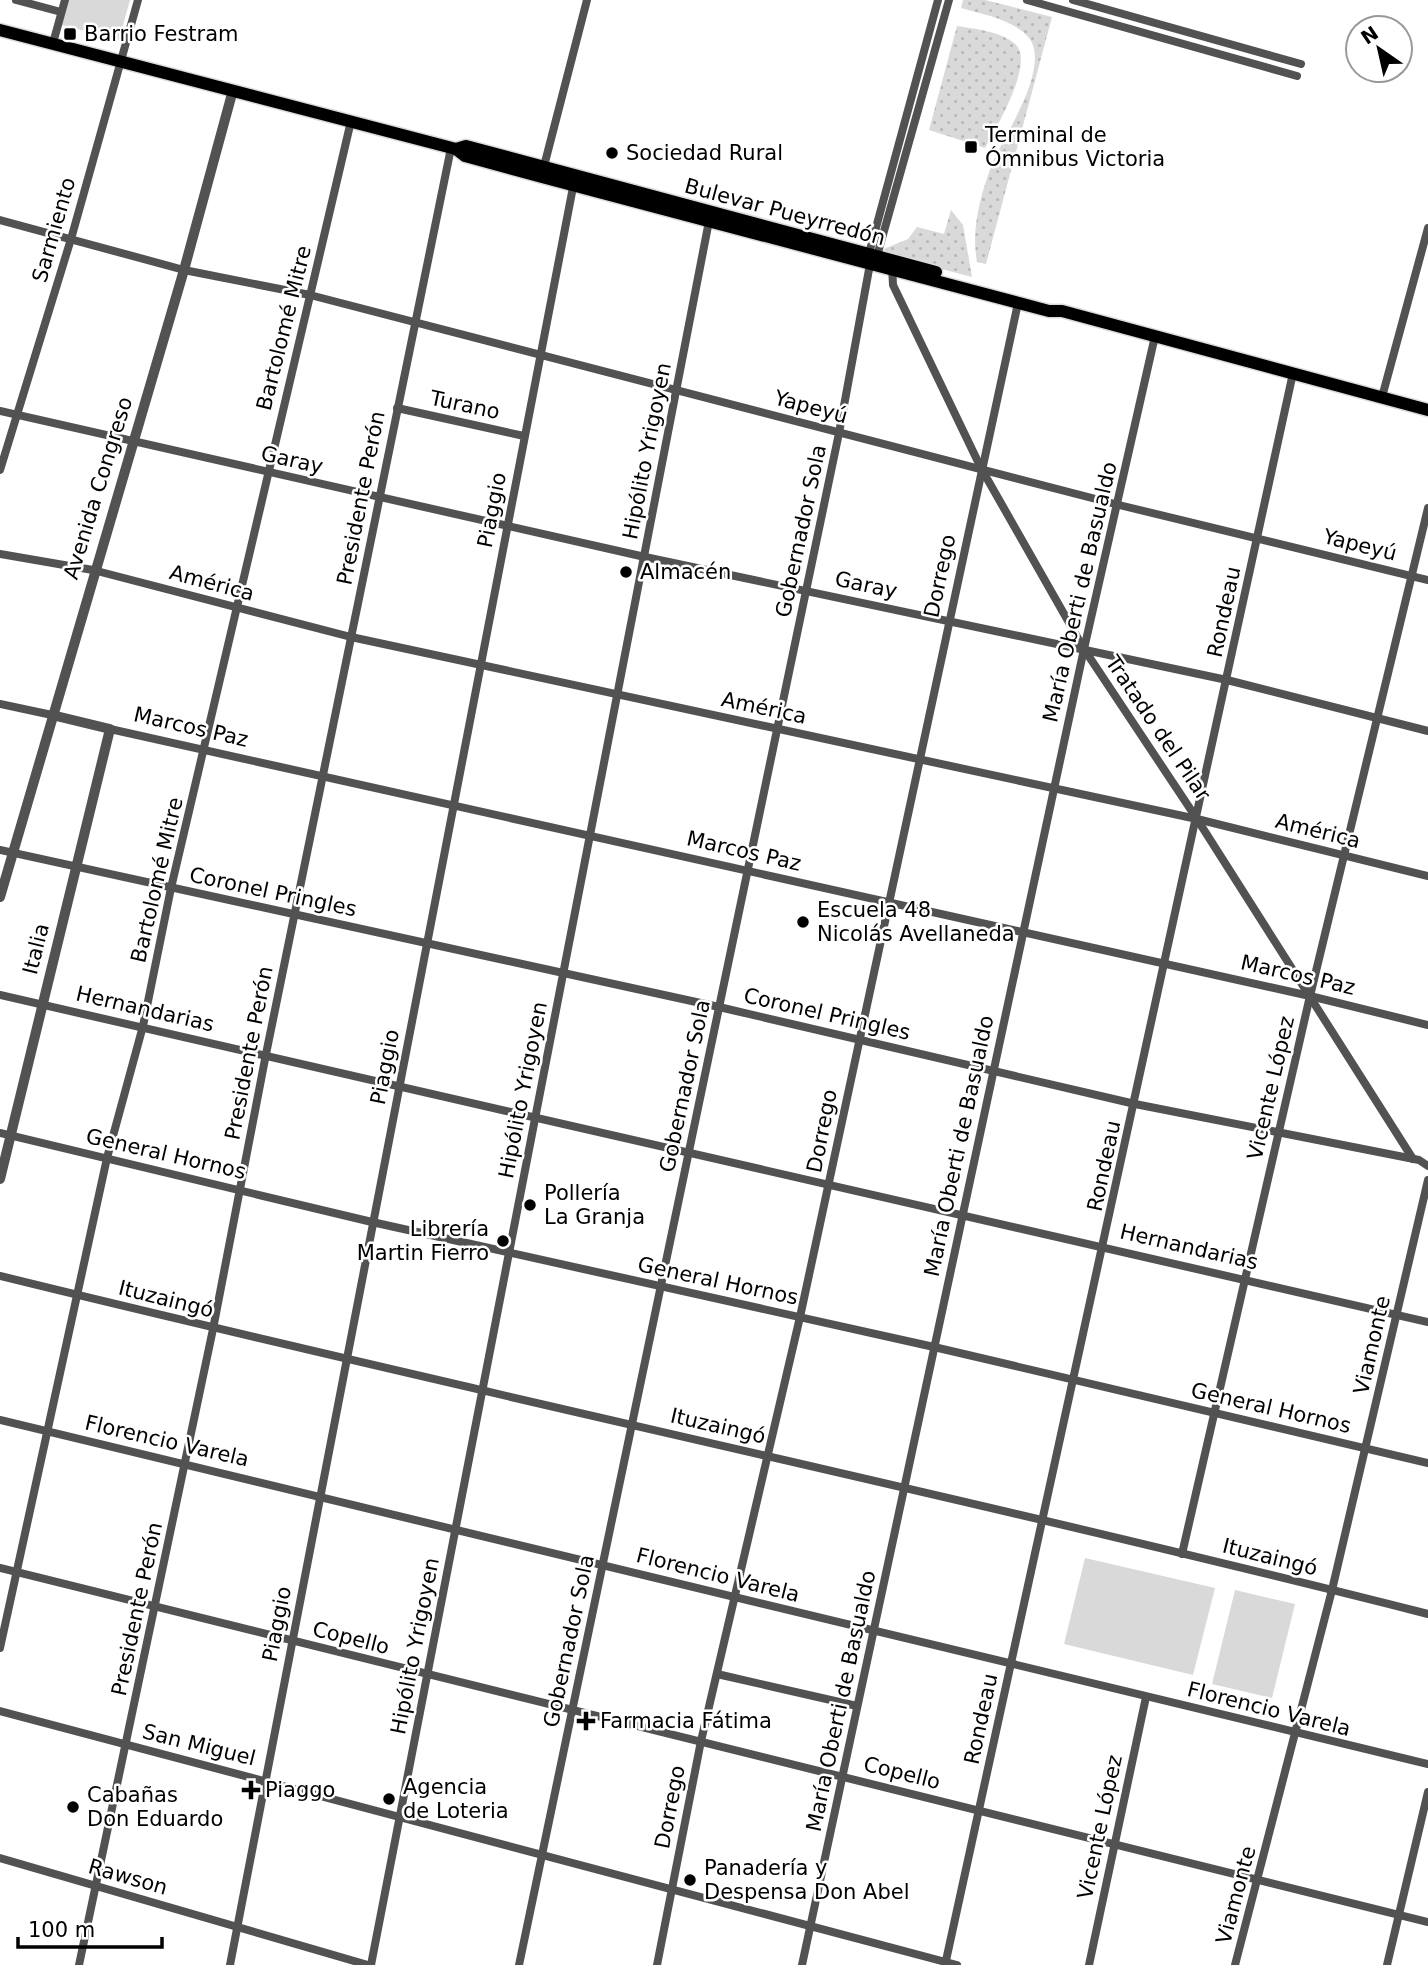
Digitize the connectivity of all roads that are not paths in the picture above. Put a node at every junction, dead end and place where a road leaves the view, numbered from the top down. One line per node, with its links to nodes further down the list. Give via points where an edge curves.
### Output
1 (16, 0): 10 (street)
2 (65, 0): 10 (street)
3 (138, 0): 15 (street, Sarmiento)
4 (586, 0): 23 (street)
5 (938, 0): 29 (street)
6 (949, 0): 29 (street)
7 (1027, 0): 9 (street)
8 (1073, 0): 12 (street)
9 (1048, 3): 14 (street)
10 (61, 12): 13 (street)
11 (0, 30): 13 (main road, Bulevar Pueyrredón)
12 (1187, 32): 14 (street); 16 (street)
13 (53, 43): 15 (main road, Bulevar Pueyrredón)
14 (1184, 44): 18 (street)
15 (122, 60): 20 (main road, Bulevar Pueyrredón); 28 (street, Sarmiento)
16 (1286, 60): 17 (street); 18 (street)
17 (1301, 64)
18 (1282, 72): 19 (street)
19 (1297, 76)
20 (233, 90): 21 (main road, Bulevar Pueyrredón); 31 (street, Avenida Congreso)
21 (351, 121): 22 (main road, Bulevar Pueyrredón); 32 (street, Bartolomé Mitre)
22 (454, 149): 23 (main road, Bulevar Pueyrredón, via 465,156); 35 (street, Presidente Perón)
23 (543, 172): 24 (main road, Bulevar Pueyrredón)
24 (575, 180): 26 (main road, Bulevar Pueyrredón); 29 (main road, Bulevar Pueyrredón); 37 (street, Piaggio)
25 (0, 220): 28 (street, Yapeyú)
26 (709, 221): 29 (main road, Bulevar Pueyrredón); 39 (street, Hipólito Yrigoyen)
27 (1428, 228): 40 (street)
28 (71, 239): 31 (street, Yapeyú); 44 (street, Sarmiento)
29 (871, 258): 30 (main road, Bulevar Pueyrredón); 45 (street, Gobernador Sola)
30 (892, 265): 33 (main road, Bulevar Pueyrredón); 34 (main road, Bulevar Pueyrredón, via 1051,303); 48 (street, Tratado del Pilar, via 893,285)
31 (184, 270): 32 (street, Yapeyú); 47 (street, Avenida Congreso)
32 (310, 295): 35 (street, Yapeyú); 50 (street, Bartolomé Mitre)
33 (1018, 303): 34 (main road, Bulevar Pueyrredón); 48 (street, Dorrego)
34 (1062, 311): 36 (main road, Bulevar Pueyrredón)
35 (415, 322): 37 (street, Yapeyú); 41 (street, Presidente Perón)
36 (1155, 336): 38 (main road, Bulevar Pueyrredón); 52 (street, María Oberti de Basualdo)
37 (540, 354): 39 (street, Yapeyú); 46 (street, Piaggio)
38 (1293, 373): 40 (main road, Bulevar Pueyrredón); 55 (street, Rondeau)
39 (676, 388): 45 (street, Yapeyú); 57 (street, Hipólito Yrigoyen)
40 (1382, 397): 42 (main road, Bulevar Pueyrredón)
41 (397, 408): 46 (street, Turano); 51 (street, Presidente Perón)
42 (1428, 410)
43 (0, 411): 44 (street, Garay)
44 (17, 415): 47 (street, Garay); 49 (street, Sarmiento)
45 (839, 433): 48 (street, Yapeyú); 61 (street, Gobernador Sola)
46 (524, 436): 54 (street, Piaggio)
47 (132, 441): 50 (street, Garay); 58 (street, Avenida Congreso)
48 (981, 468): 52 (street, Yapeyú); 63 (street, Dorrego); 65 (street, Tratado del Pilar)
49 (0, 470)
50 (267, 472): 51 (street, Garay); 62 (street, Bartolomé Mitre)
51 (379, 497): 54 (street, Garay); 64 (street, Presidente Perón)
52 (1119, 505): 55 (street, Yapeyú); 65 (street, María Oberti de Basualdo)
53 (1428, 508): 59 (street, Vicente López)
54 (507, 526): 57 (street, Garay); 66 (street, Piaggio)
55 (1258, 538): 59 (street, Yapeyú); 67 (street, Rondeau)
56 (0, 554): 58 (street, América)
57 (645, 557): 61 (street, Garay); 68 (street, Hipólito Yrigoyen)
58 (93, 570): 62 (street, América); 70 (street, Avenida Congreso)
59 (1411, 576): 60 (street, Yapeyú); 71 (street, Vicente López)
60 (1428, 580)
61 (806, 590): 63 (street, Garay); 73 (street, Gobernador Sola)
62 (237, 607): 64 (street, América); 75 (street, Bartolomé Mitre)
63 (948, 620): 65 (street, Garay); 76 (street, Dorrego)
64 (351, 637): 66 (street, América); 77 (street, Presidente Perón)
65 (1084, 649): 67 (street, Garay); 78 (street, María Oberti de Basualdo); 80 (street, Tratado del Pilar)
66 (480, 665): 68 (street, América); 79 (street, Piaggio)
67 (1227, 680): 71 (street, Garay); 80 (street, Rondeau)
68 (618, 695): 73 (street, América); 81 (street, Hipólito Yrigoyen)
69 (0, 704): 70 (street)
70 (52, 715): 72 (street, Marcos Paz); 83 (street, Avenida Congreso)
71 (1375, 719): 74 (street, Garay); 84 (street, Vicente López)
72 (110, 729): 75 (street, Marcos Paz); 85 (street, Italia)
73 (777, 729): 76 (street, América); 86 (street, Gobernador Sola)
74 (1428, 731)
75 (205, 750): 77 (street, Marcos Paz); 88 (street, Bartolomé Mitre)
76 (919, 759): 78 (street, América); 90 (street, Dorrego)
77 (322, 776): 79 (street, Marcos Paz); 91 (street, Presidente Perón)
78 (1054, 788): 80 (street, América); 92 (street, María Oberti de Basualdo)
79 (453, 805): 81 (street, Marcos Paz); 93 (street, Piaggio)
80 (1198, 819): 84 (street, América); 94 (street, Rondeau); 97 (street, Tratado del Pilar)
81 (590, 836): 86 (street, Marcos Paz); 95 (street, Hipólito Yrigoyen)
82 (0, 850): 83 (street, Coronel Pringles)
83 (13, 852): 85 (street, Coronel Pringles); 89 (street, Avenida Congreso)
84 (1344, 855): 87 (street, América); 97 (street, Vicente López)
85 (76, 867): 88 (street, Coronel Pringles); 98 (street, Italia)
86 (747, 872): 90 (street, Marcos Paz); 99 (street, Gobernador Sola)
87 (1428, 876)
88 (171, 888): 91 (street, Coronel Pringles); 101 (street, Bartolomé Mitre)
89 (0, 897)
90 (889, 903): 92 (street, Marcos Paz); 102 (street, Dorrego)
91 (294, 915): 93 (street, Coronel Pringles); 103 (street, Presidente Perón)
92 (1023, 933): 94 (street, Marcos Paz); 104 (street, María Oberti de Basualdo)
93 (426, 944): 95 (street, Coronel Pringles); 105 (street, Piaggio)
94 (1166, 966): 97 (street, Marcos Paz); 106 (street, Rondeau)
95 (564, 974): 99 (street, Coronel Pringles); 107 (street, Hipólito Yrigoyen)
96 (0, 995): 98 (street, Hernandarias)
97 (1310, 996): 100 (street, Marcos Paz); 108 (street, Vicente López); 112 (street, Tratado del Pilar)
98 (43, 1004): 101 (street, Hernandarias); 109 (street, Italia)
99 (719, 1007): 102 (street, Coronel Pringles); 110 (street, Gobernador Sola)
100 (1428, 1025)
101 (143, 1026): 103 (street, Hernandarias); 111 (street, Bartolomé Mitre)
102 (858, 1039): 104 (street, Coronel Pringles); 116 (street, Dorrego)
103 (266, 1054): 105 (street, Hernandarias); 117 (street, Presidente Perón)
104 (994, 1072): 106 (street, Coronel Pringles); 118 (street, María Oberti de Basualdo)
105 (399, 1085): 107 (street, Hernandarias); 119 (street, Piaggio)
106 (1135, 1104): 108 (street, Coronel Pringles); 120 (street, Rondeau)
107 (536, 1117): 110 (street, Hernandarias); 121 (street, Hipólito Yrigoyen)
108 (1280, 1131): 112 (street, Coronel Pringles); 123 (street, Vicente López)
109 (5, 1134): 111 (street, General Hornos); 114 (street, Italia)
110 (689, 1152): 116 (street, Hernandarias); 124 (street, Gobernador Sola)
111 (107, 1158): 117 (street, General Hornos); 125 (street, Bartolomé Mitre)
112 (1413, 1159): 113 (street, Coronel Pringles)
113 (1428, 1166)
114 (0, 1179)
115 (1428, 1180): 126 (street, Viamonte)
116 (829, 1184): 118 (street, Hernandarias); 127 (street, Dorrego)
117 (240, 1189): 119 (street, General Hornos); 129 (street, Presidente Perón)
118 (963, 1214): 120 (street, Hernandarias); 130 (street, María Oberti de Basualdo)
119 (372, 1222): 121 (street, General Hornos); 131 (street, Piaggio)
120 (1104, 1245): 123 (street, Hernandarias); 132 (street, Rondeau)
121 (509, 1253): 124 (street, General Hornos); 133 (street, Hipólito Yrigoyen)
122 (0, 1276): 125 (street, Ituzaingó)
123 (1245, 1279): 126 (street, Hernandarias); 134 (street, Vicente López)
124 (661, 1287): 127 (street, General Hornos); 136 (street, Gobernador Sola)
125 (78, 1295): 129 (street, Ituzaingó); 137 (street, Bartolomé Mitre)
126 (1397, 1314): 128 (street, Hernandarias); 138 (street, Viamonte)
127 (800, 1317): 130 (street, General Hornos); 139 (street, Dorrego)
128 (1428, 1322)
129 (213, 1329): 131 (street, Ituzaingó); 140 (street, Presidente Perón)
130 (934, 1347): 132 (street, General Hornos); 142 (street, María Oberti de Basualdo)
131 (346, 1359): 133 (street, Ituzaingó); 143 (street, Piaggio)
132 (1074, 1380): 134 (street, General Hornos); 144 (street, Rondeau)
133 (482, 1390): 136 (street, Ituzaingó); 145 (street, Hipólito Yrigoyen)
134 (1214, 1413): 138 (street, General Hornos); 146 (street, Vicente López)
135 (0, 1420): 137 (street, Florencio Varela)
136 (632, 1424): 139 (street, Ituzaingó); 147 (street, Gobernador Sola)
137 (48, 1431): 140 (street, Florencio Varela); 149 (street, Bartolomé Mitre)
138 (1365, 1448): 141 (street, General Hornos); 150 (street, Viamonte)
139 (768, 1456): 142 (street, Ituzaingó); 151 (street, Dorrego)
140 (185, 1463): 143 (street, Florencio Varela); 152 (street, Presidente Perón)
141 (1428, 1463)
142 (904, 1487): 144 (street, Ituzaingó); 154 (street, María Oberti de Basualdo)
143 (319, 1496): 145 (street, Florencio Varela); 155 (street, Piaggio)
144 (1043, 1520): 146 (street, Ituzaingó); 157 (street, Rondeau)
145 (455, 1529): 147 (street, Florencio Varela); 158 (street, Hipólito Yrigoyen)
146 (1182, 1554): 150 (street, Ituzaingó)
147 (603, 1564): 151 (street, Florencio Varela); 162 (street, Gobernador Sola)
148 (0, 1568): 149 (street, Copello)
149 (17, 1572): 152 (street, Copello); 156 (street, Bartolomé Mitre)
150 (1332, 1590): 153 (street, Ituzaingó); 164 (street, Viamonte)
151 (735, 1597): 154 (street, Florencio Varela); 159 (street, Dorrego)
152 (155, 1608): 155 (street, Copello); 166 (street, Presidente Perón)
153 (1428, 1614)
154 (874, 1630): 157 (street, Florencio Varela); 161 (street, María Oberti de Basualdo)
155 (292, 1641): 158 (street, Copello); 169 (street, Piaggio)
156 (0, 1648)
157 (1011, 1664): 160 (street, Florencio Varela); 171 (street, Rondeau)
158 (427, 1674): 162 (street, Copello); 172 (street, Hipólito Yrigoyen)
159 (717, 1674): 161 (street); 165 (street, Dorrego)
160 (1146, 1697): 164 (street, Florencio Varela); 173 (street, Vicente López)
161 (858, 1706): 168 (street, María Oberti de Basualdo)
162 (573, 1710): 165 (street, Copello); 174 (street, Gobernador Sola)
163 (0, 1712): 166 (street, San Miguel)
164 (1295, 1734): 167 (street, Florencio Varela); 176 (street, Viamonte)
165 (701, 1741): 168 (street, Copello); 178 (street, Dorrego)
166 (127, 1744): 169 (street, San Miguel); 177 (street, Presidente Perón)
167 (1428, 1765)
168 (842, 1776): 171 (street, Copello); 181 (street, María Oberti de Basualdo)
169 (266, 1780): 172 (street, San Miguel); 182 (street, Piaggio)
170 (1428, 1793): 179 (street)
171 (979, 1811): 173 (street, Copello); 183 (street, Rondeau)
172 (399, 1817): 174 (street, San Miguel); 186 (street, Hipólito Yrigoyen)
173 (1115, 1844): 176 (street, Copello); 191 (street, Vicente López)
174 (542, 1856): 178 (street, San Miguel); 187 (street, Gobernador Sola)
175 (0, 1858): 177 (street, Rawson)
176 (1258, 1880): 179 (street, Copello); 192 (street, Viamonte)
177 (98, 1886): 182 (street, Rawson); 184 (street, Presidente Perón)
178 (672, 1890): 181 (street, San Miguel); 188 (street, Dorrego)
179 (1398, 1914): 180 (street, Copello); 193 (street)
180 (1428, 1922)
181 (810, 1926): 183 (street, San Miguel); 189 (street, María Oberti de Basualdo)
182 (238, 1927): 185 (street, Piaggio); 186 (street, Rawson)
183 (945, 1964): 190 (street, San Miguel)
184 (79, 1965)
185 (230, 1965)
186 (369, 1965)
187 (519, 1965)
188 (657, 1965)
189 (802, 1965)
190 (957, 1965)
191 (1089, 1965)
192 (1235, 1965)
193 (1387, 1965)

